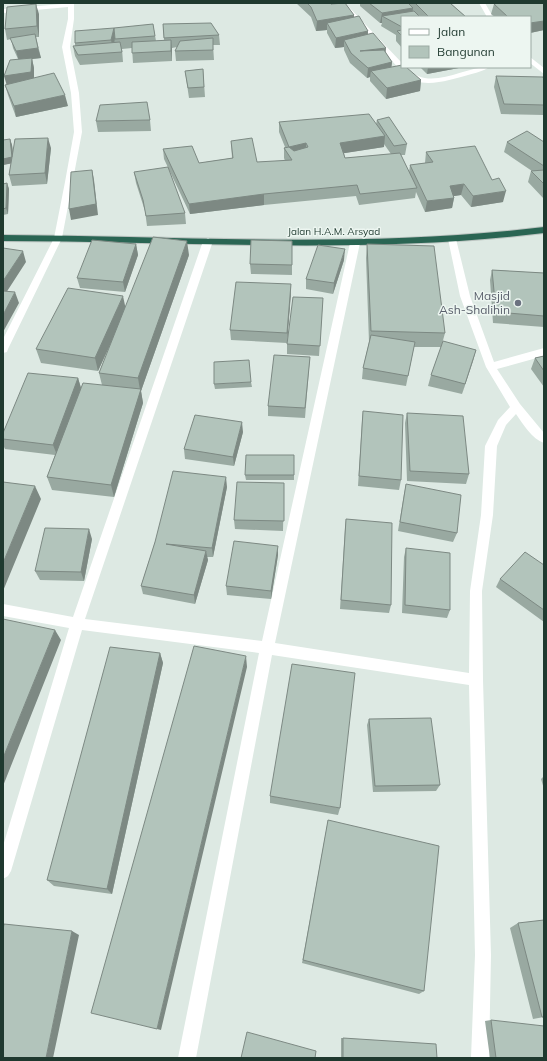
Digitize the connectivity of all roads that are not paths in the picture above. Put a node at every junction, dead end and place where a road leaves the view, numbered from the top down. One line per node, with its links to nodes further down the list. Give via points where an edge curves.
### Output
1 (341, 3): 7 (street)
2 (482, 3): 5 (street)
3 (71, 4): 4 (street); 13 (street, via 66,47 78,132)
4 (3, 11)
5 (489, 16)
6 (531, 60): 10 (street)
7 (401, 66)
8 (403, 68): 9 (street, via 410,76 422,81)
9 (481, 68)
10 (544, 72)
11 (544, 230): 14 (highway, Jalan H.A.M. Arsyad)
12 (3, 238): 13 (highway, Jalan H.A.M. Arsyad)
13 (58, 238): 15 (highway, Jalan H.A.M. Arsyad); 17 (street)
14 (452, 239): 16 (highway, Jalan H.A.M. Arsyad); 19 (street, via 465,296)
15 (208, 241): 16 (highway, Jalan H.A.M. Arsyad); 23 (street)
16 (355, 243): 24 (street)
17 (3, 349)
18 (544, 352): 19 (street)
19 (491, 367): 20 (street)
20 (516, 407): 21 (street); 25 (street, via 502,423 491,446 487,515 476,591)
21 (544, 439)
22 (3, 610): 23 (street)
23 (77, 624): 24 (street); 26 (street)
24 (267, 648): 25 (street); 27 (street)
25 (476, 680): 28 (street, via 483,955)
26 (3, 871)
27 (188, 1058)
28 (480, 1058)

